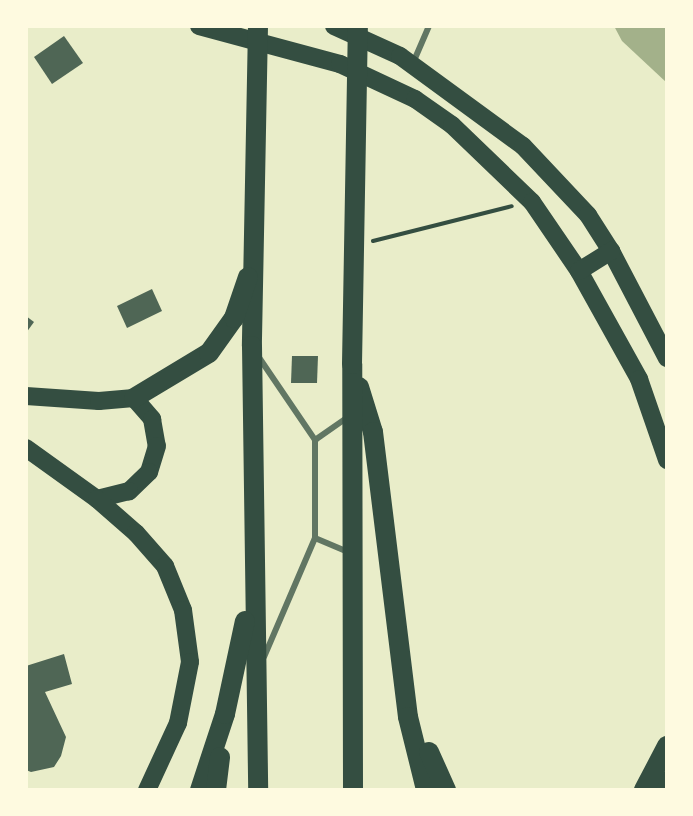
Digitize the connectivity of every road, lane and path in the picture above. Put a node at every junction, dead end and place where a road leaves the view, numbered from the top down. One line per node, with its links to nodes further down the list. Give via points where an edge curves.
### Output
1 (199, 26): 7 (main road, via 375,77 452,125)
2 (258, 26): 10 (highway)
3 (334, 26): 6 (main road)
4 (358, 26): 14 (highway)
5 (429, 26): 6 (lane)
6 (412, 64): 9 (main road, via 523,146 588,215)
7 (532, 202): 8 (path); 11 (main road)
8 (371, 241)
9 (611, 251): 11 (main road); 13 (main road)
10 (255, 258): 12 (highway); 16 (highway, via 234,318 209,353)
11 (579, 271): 18 (main road)
12 (252, 346): 19 (lane); 25 (highway)
13 (667, 358)
14 (352, 364): 17 (highway); 26 (highway, via 373,432)
15 (26, 396): 16 (main road)
16 (134, 398): 22 (main road, via 152,419 157,446 149,472 129,491)
17 (352, 414): 19 (lane); 24 (highway)
18 (661, 418): 21 (main road)
19 (315, 440): 23 (lane)
20 (26, 448): 22 (main road)
21 (667, 460)
22 (97, 499): 31 (main road, via 165,566 183,610 190,662 178,723)
23 (315, 538): 24 (lane); 27 (lane)
24 (353, 555): 35 (highway)
25 (254, 573): 27 (highway); 28 (highway)
26 (402, 664): 36 (highway, via 408,717); 37 (highway)
27 (255, 677): 34 (highway)
28 (225, 714): 32 (highway); 33 (highway)
29 (667, 746): 38 (highway)
30 (667, 780): 39 (main road)
31 (147, 790)
32 (200, 790)
33 (216, 790)
34 (258, 790)
35 (353, 790)
36 (426, 790)
37 (446, 790)
38 (644, 790)
39 (664, 790)

